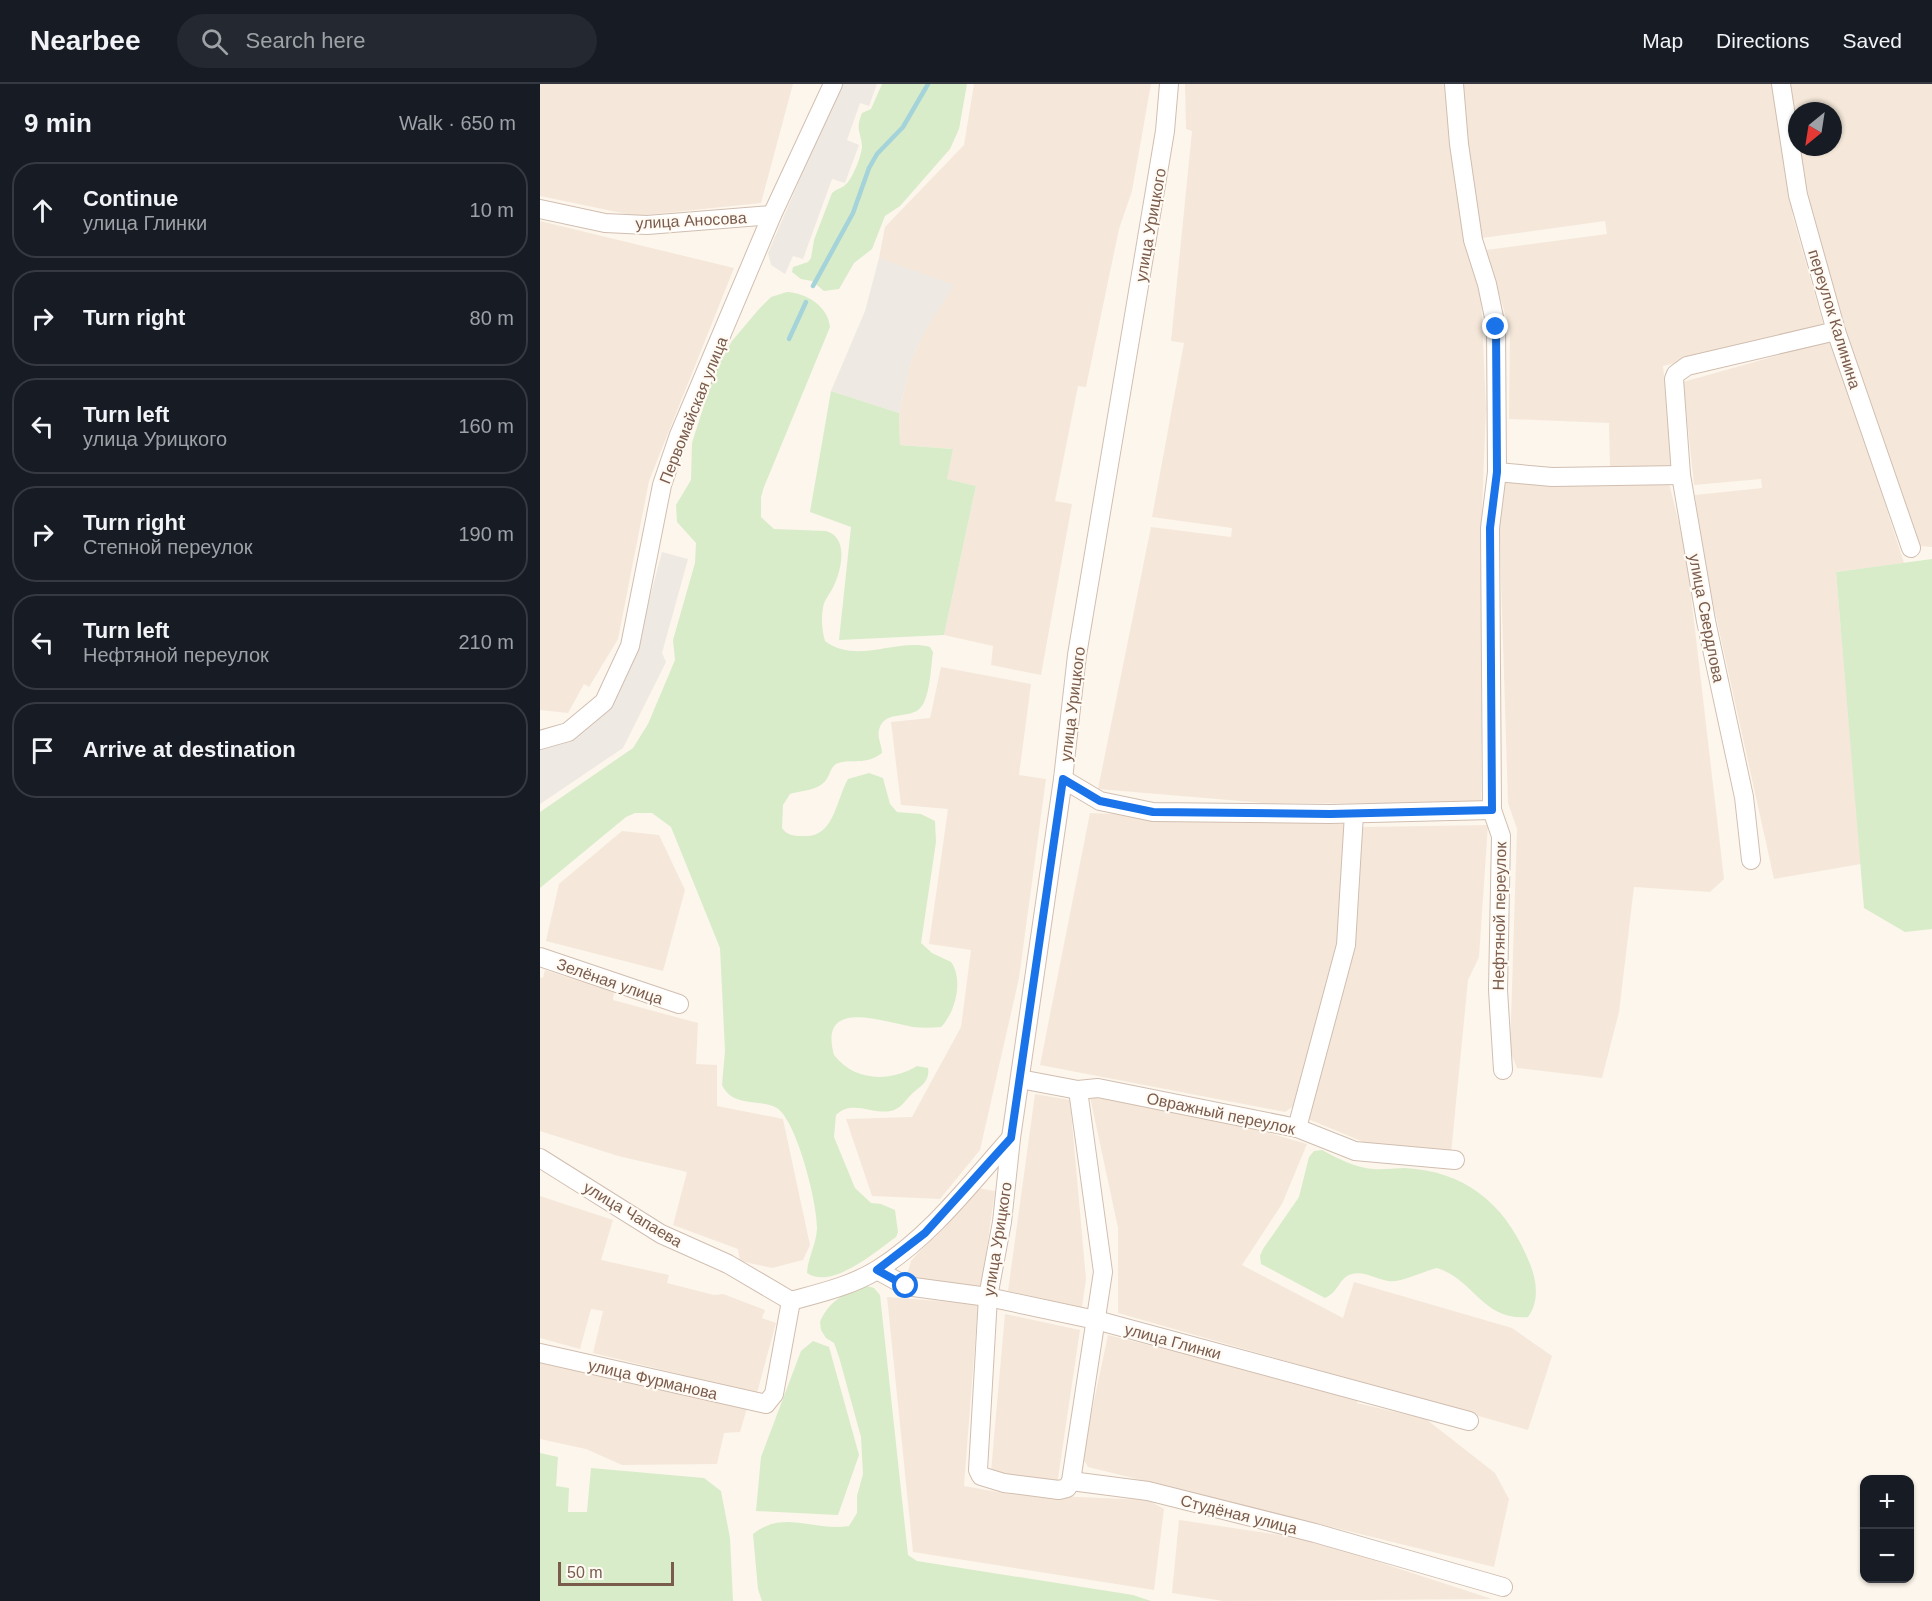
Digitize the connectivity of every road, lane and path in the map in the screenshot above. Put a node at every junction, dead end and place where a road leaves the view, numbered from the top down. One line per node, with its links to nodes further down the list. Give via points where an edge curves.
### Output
1 (833, 84): 6 (street, Первомайская улица)
2 (1169, 84): 12 (street, улица Урицкого, via 1166,131 1077,656)
3 (1454, 84): 8 (street, Нефтяной переулок, via 1473,240 1496,327)
4 (1781, 84): 7 (street, переулок Калинина, via 1798,195)
5 (540, 209): 6 (street, улица Аносова, via 605,223 647,225)
6 (772, 215): 11 (street, Первомайская улица, via 752,270 692,402 662,484 630,646 604,702 568,732)
7 (1836, 331): 9 (street, улица Свердлова, via 1687,366 1676,374 1673,387); 10 (street, переулок Калинина)
8 (1497, 472): 9 (street, via 1552,477); 13 (street, Нефтяной переулок, via 1490,528)
9 (1681, 475): 15 (street, улица Свердлова, via 1706,621 1744,797)
10 (1911, 548)
11 (540, 740)
12 (1063, 779): 14 (street, via 1100,801 1153,812); 19 (street, улица Урицкого)
13 (1492, 810): 14 (street); 18 (street, Нефтяной переулок, via 1501,836 1498,990)
14 (1354, 814): 21 (street, via 1346,945)
15 (1751, 860)
16 (540, 957): 17 (street, Зелёная улица)
17 (679, 1005)
18 (1503, 1070)
19 (1020, 1079): 20 (street, Овражный переулок); 22 (street, улица Урицкого)
20 (1077, 1090): 21 (street, Овражный переулок, via 1098,1088); 28 (street, via 1103,1272)
21 (1297, 1128): 24 (street, Овражный переулок, via 1354,1152)
22 (1011, 1138): 25 (street, via 925,1233); 26 (street, улица Урицкого, via 1002,1222)
23 (540, 1158): 27 (street, улица Чапаева, via 661,1234 728,1264)
24 (1455, 1160)
25 (877, 1270): 26 (street, улица Глинки, via 906,1286); 27 (street, via 836,1289)
26 (988, 1297): 28 (street, улица Глинки); 31 (street, улица Урицкого)
27 (791, 1301): 29 (street, улица Фурманова, via 774,1394 766,1404)
28 (1096, 1320): 30 (street, улица Глинки); 32 (street)
29 (540, 1353)
30 (1469, 1421)
31 (978, 1470): 32 (street, Студёная улица, via 988,1480 1059,1490 1067,1488)
32 (1071, 1481): 33 (street, Студёная улица, via 1159,1494 1315,1533)
33 (1503, 1587)

